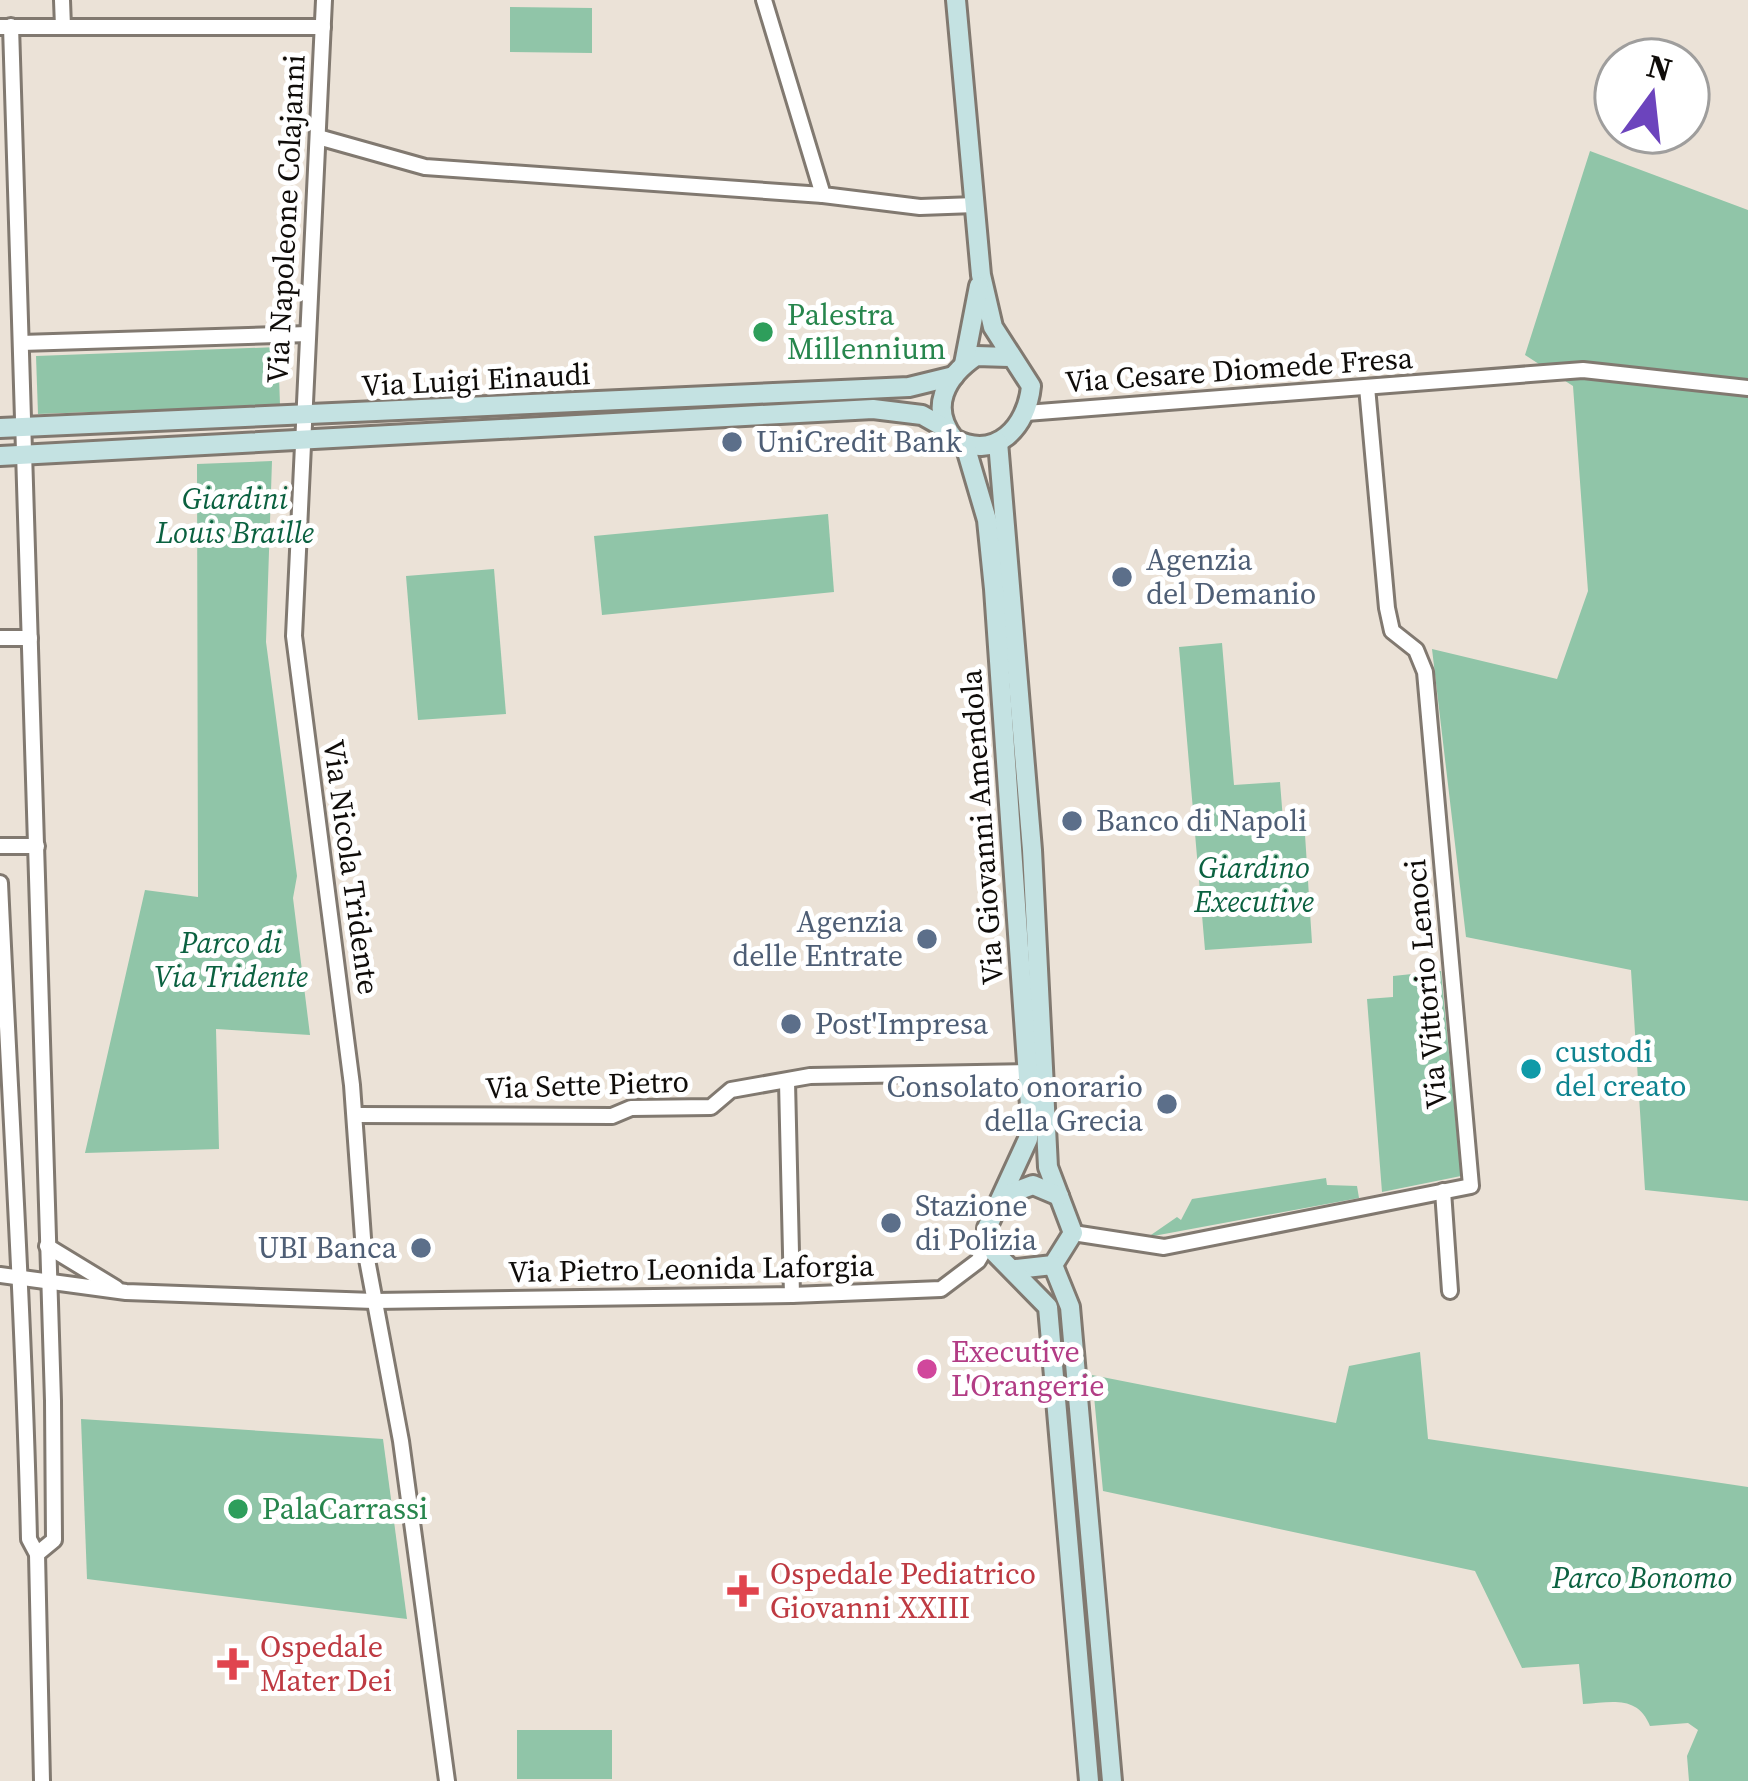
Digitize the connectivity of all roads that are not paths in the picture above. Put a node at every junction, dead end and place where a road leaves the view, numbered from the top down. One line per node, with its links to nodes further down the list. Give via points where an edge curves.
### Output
1 (62, 0): 6 (street)
2 (325, 0): 7 (street, Via Napoleone Colajanni)
3 (764, 0): 9 (street)
4 (956, 0): 10 (main road)
5 (6, 27): 6 (street); 13 (street)
6 (63, 27): 7 (street)
7 (323, 27): 8 (street, Via Napoleone Colajanni)
8 (318, 137): 9 (street, via 425,166); 12 (street, Via Napoleone Colajanni)
9 (823, 195): 10 (street)
10 (975, 205): 11 (main road)
11 (981, 275): 14 (main road); 15 (main road)
12 (308, 334): 13 (street); 19 (street, Via Napoleone Colajanni)
13 (21, 343): 20 (street)
14 (1009, 357): 15 (main road, via 990,353); 18 (main road, via 1031,386)
15 (959, 370): 19 (main road, Via Luigi Einaudi, via 909,387); 22 (main road, via 940,403)
16 (1367, 387): 17 (street, Via Cesare Diomede Fresa, via 1583,370); 18 (street, Via Cesare Diomede Fresa); 38 (street, Via Vittorio Lenoci, via 1392,631 1416,650 1425,673 1471,1186)
17 (1748, 388)
18 (1026, 413): 24 (main road)
19 (305, 417): 20 (main road, Via Luigi Einaudi); 23 (street, Via Napoleone Colajanni)
20 (24, 427): 21 (main road, Via Luigi Einaudi); 26 (street)
21 (0, 428)
22 (945, 428): 23 (main road, Via Luigi Einaudi, via 922,415 873,409); 25 (main road)
23 (305, 440): 26 (main road, Via Luigi Einaudi); 35 (street, Via Nicola Tridente, via 295,650)
24 (998, 442): 25 (main road); 39 (main road, Via Giovanni Amendola, via 1048,1167)
25 (965, 445): 33 (main road, Via Giovanni Amendola, via 987,520 994,589)
26 (25, 455): 27 (main road, Via Luigi Einaudi); 29 (street)
27 (0, 456)
28 (0, 638): 29 (street)
29 (30, 638): 31 (street)
30 (0, 846): 31 (street)
31 (37, 846): 36 (street)
32 (0, 883): 37 (street)
33 (1028, 1072): 34 (street, Via Sette Pietro); 40 (main road, Via Giovanni Amendola, via 1028,1139)
34 (788, 1082): 35 (street, Via Sette Pietro, via 731,1090 711,1107 631,1108 612,1116); 51 (street)
35 (355, 1115): 52 (street, Via Nicola Tridente)
36 (46, 1181): 37 (street); 43 (street)
37 (13, 1182): 47 (street)
38 (1443, 1191): 41 (street, via 1164,1247); 49 (street)
39 (1059, 1196): 40 (main road, via 1033,1185); 41 (main road, Via Giovanni Amendola)
40 (997, 1200): 42 (main road, Via Giovanni Amendola)
41 (1073, 1233): 44 (main road)
42 (989, 1242): 45 (main road); 51 (street, Via Pietro Leonida Laforgia, via 941,1289)
43 (47, 1246): 48 (street); 50 (street)
44 (1053, 1265): 45 (main road); 57 (main road, via 1070,1307)
45 (1016, 1269): 56 (main road, via 1048,1307)
46 (0, 1275): 47 (street, Via Pietro Leonida Laforgia)
47 (20, 1279): 48 (street, Via Pietro Leonida Laforgia); 53 (street, via 28,1539)
48 (47, 1283): 50 (street, Via Pietro Leonida Laforgia); 53 (street, via 54,1540)
49 (1450, 1291)
50 (126, 1292): 52 (street, Via Pietro Leonida Laforgia)
51 (791, 1295): 52 (street, Via Pietro Leonida Laforgia)
52 (374, 1301): 55 (street, Via Nicola Tridente)
53 (38, 1554): 54 (street)
54 (42, 1781)
55 (447, 1781)
56 (1090, 1781)
57 (1112, 1781)

